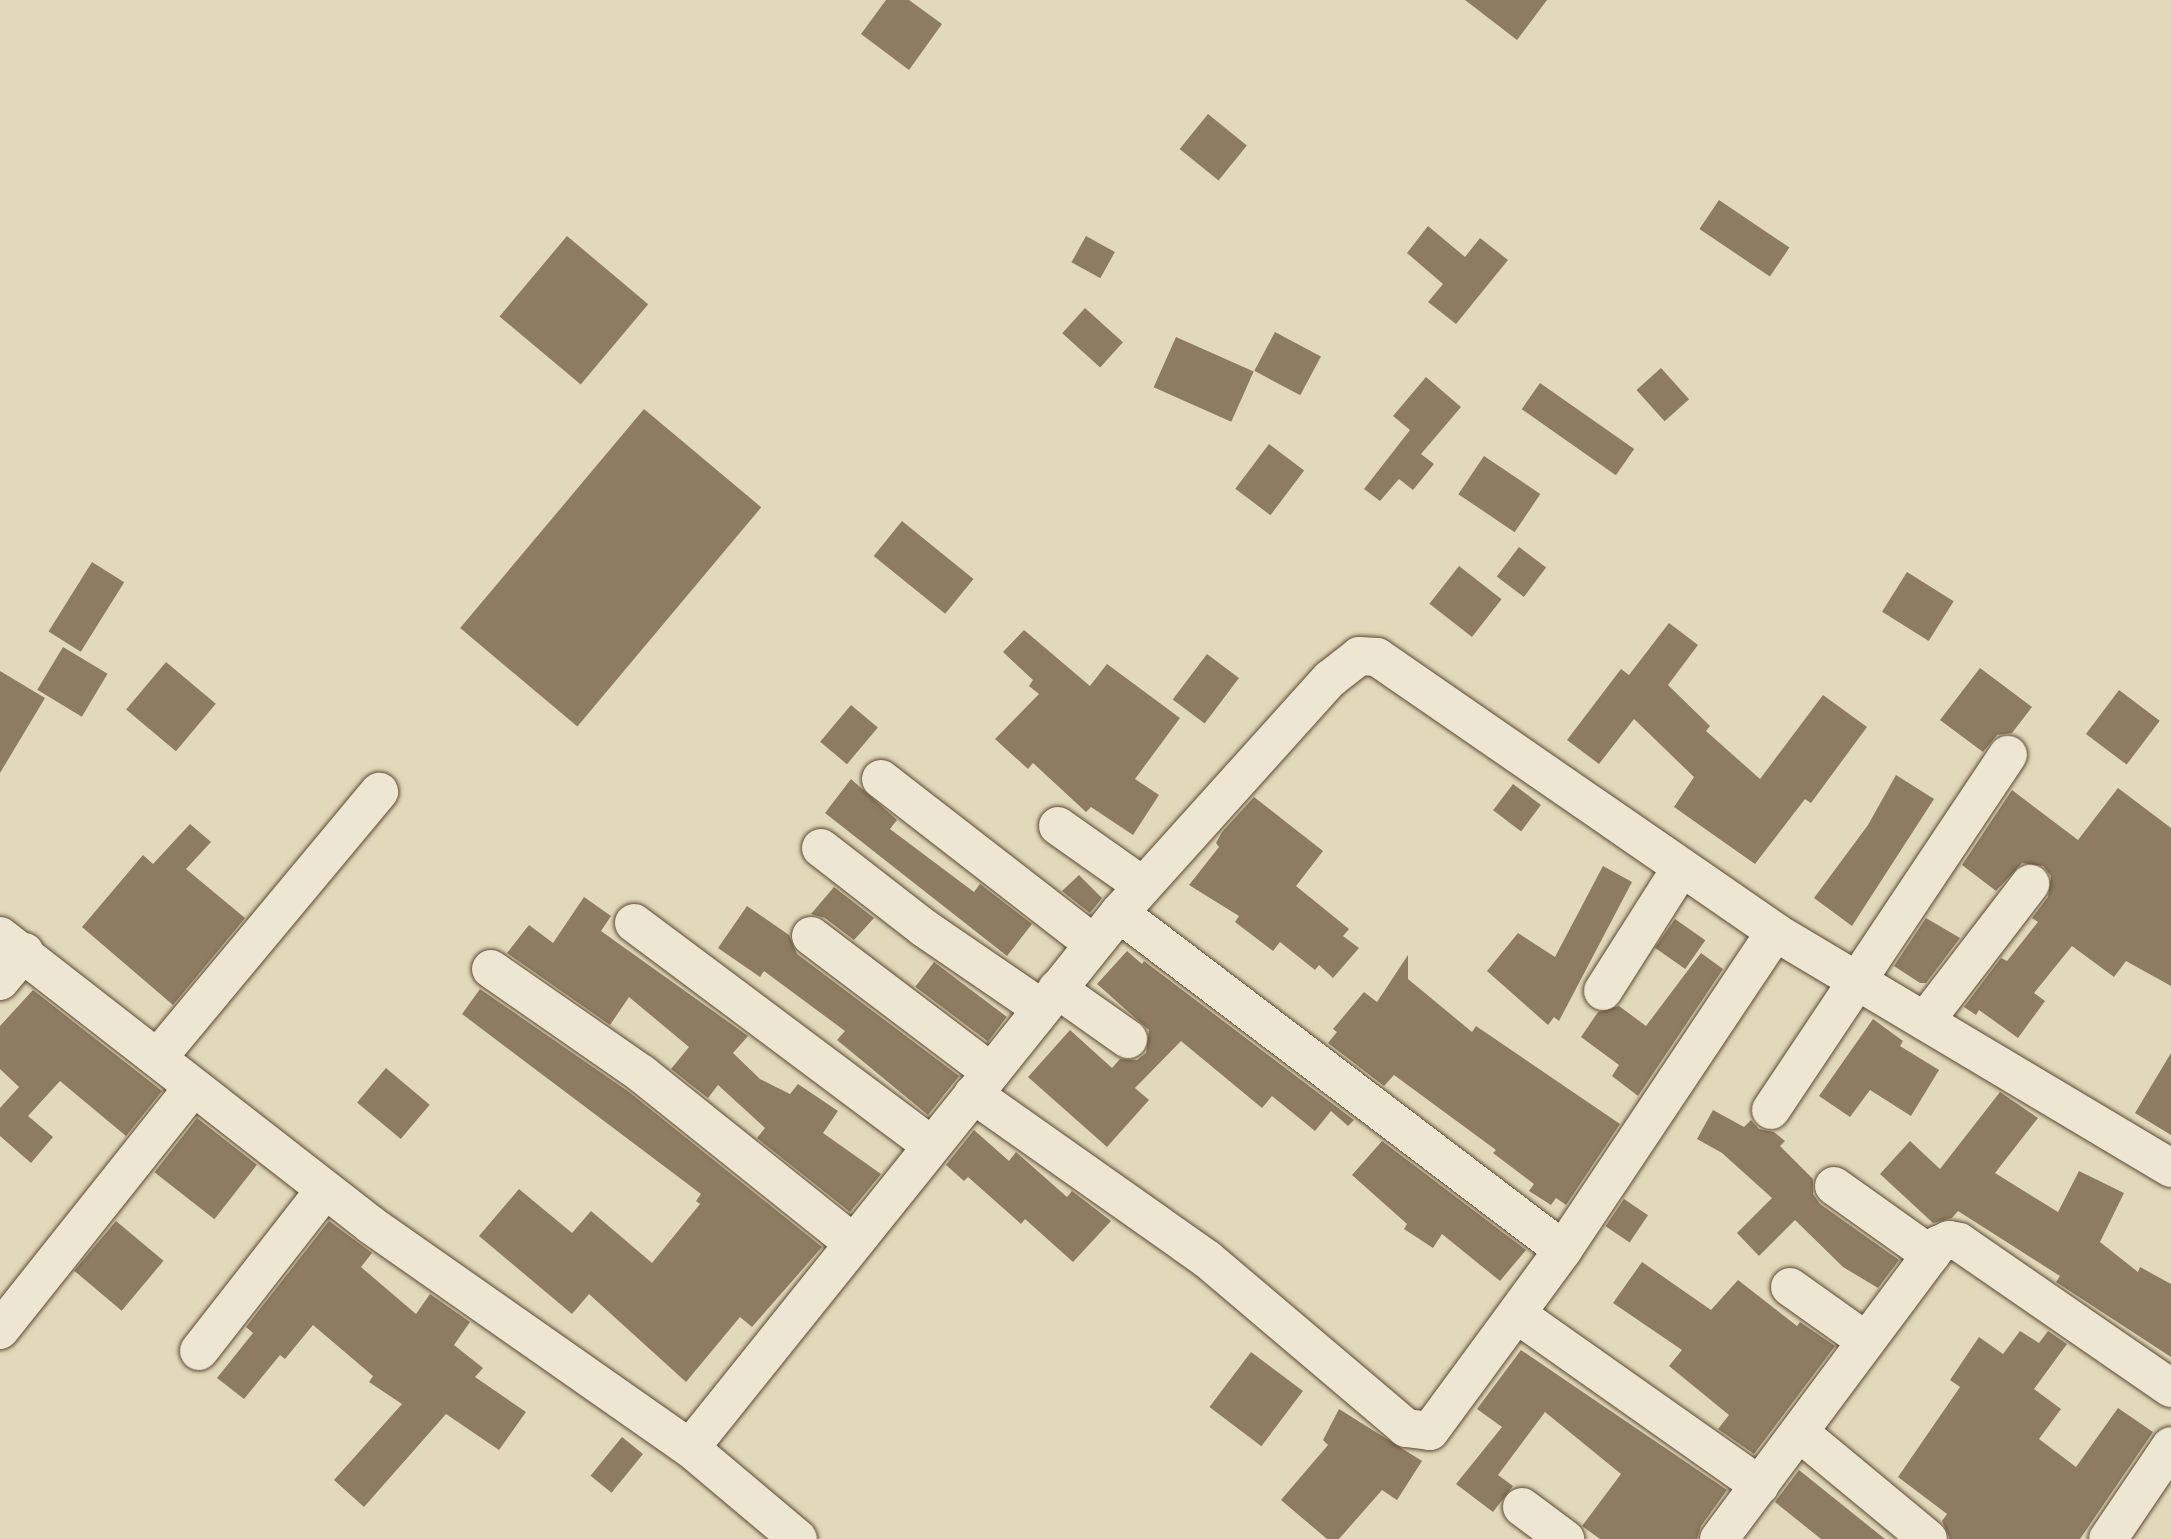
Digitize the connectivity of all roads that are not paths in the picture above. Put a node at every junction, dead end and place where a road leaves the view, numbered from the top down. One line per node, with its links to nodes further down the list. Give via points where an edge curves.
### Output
1 (2008, 755): 15 (street)
2 (881, 778): 13 (street)
3 (379, 792): 21 (street)
4 (1058, 826): 8 (street)
5 (821, 848): 18 (street, via 924,928)
6 (1681, 868): 8 (street, via 1377,657 1359,656 1337,671); 10 (street); 17 (street)
7 (2030, 884): 19 (street)
8 (1131, 899): 13 (street); 30 (street)
9 (634, 924): 25 (street)
10 (1776, 932): 15 (street); 30 (street)
11 (811, 936): 22 (street)
12 (12, 944): 16 (street); 21 (street)
13 (1094, 944): 18 (street)
14 (491, 969): 29 (street, via 642,1074)
15 (1856, 980): 19 (street); 24 (street)
16 (0, 982)
17 (1603, 990)
18 (1049, 998): 20 (street); 22 (street)
19 (1926, 1021): 26 (street)
20 (1128, 1038)
21 (160, 1056): 23 (street)
22 (982, 1083): 25 (street); 33 (street, via 1207,1259 1406,1428 1430,1431)
23 (192, 1089): 28 (street); 34 (street)
24 (1771, 1110)
25 (932, 1144): 29 (street)
26 (2171, 1168)
27 (1834, 1186): 31 (street)
28 (325, 1190): 36 (street); 40 (street)
29 (853, 1243): 40 (street)
30 (1563, 1250): 33 (street)
31 (1931, 1255): 35 (street); 37 (street, via 1948,1240 1959,1242)
32 (1790, 1288): 35 (street)
33 (1518, 1315): 41 (street)
34 (0, 1330)
35 (1866, 1341): 38 (street)
36 (199, 1351)
37 (2171, 1388)
38 (1800, 1433): 41 (street); 46 (street)
39 (2171, 1446): 47 (street)
40 (690, 1448): 43 (street)
41 (1760, 1486): 45 (street)
42 (1522, 1507): 44 (street)
43 (798, 1539)
44 (1565, 1539)
45 (1719, 1539)
46 (1928, 1539)
47 (2108, 1539)

